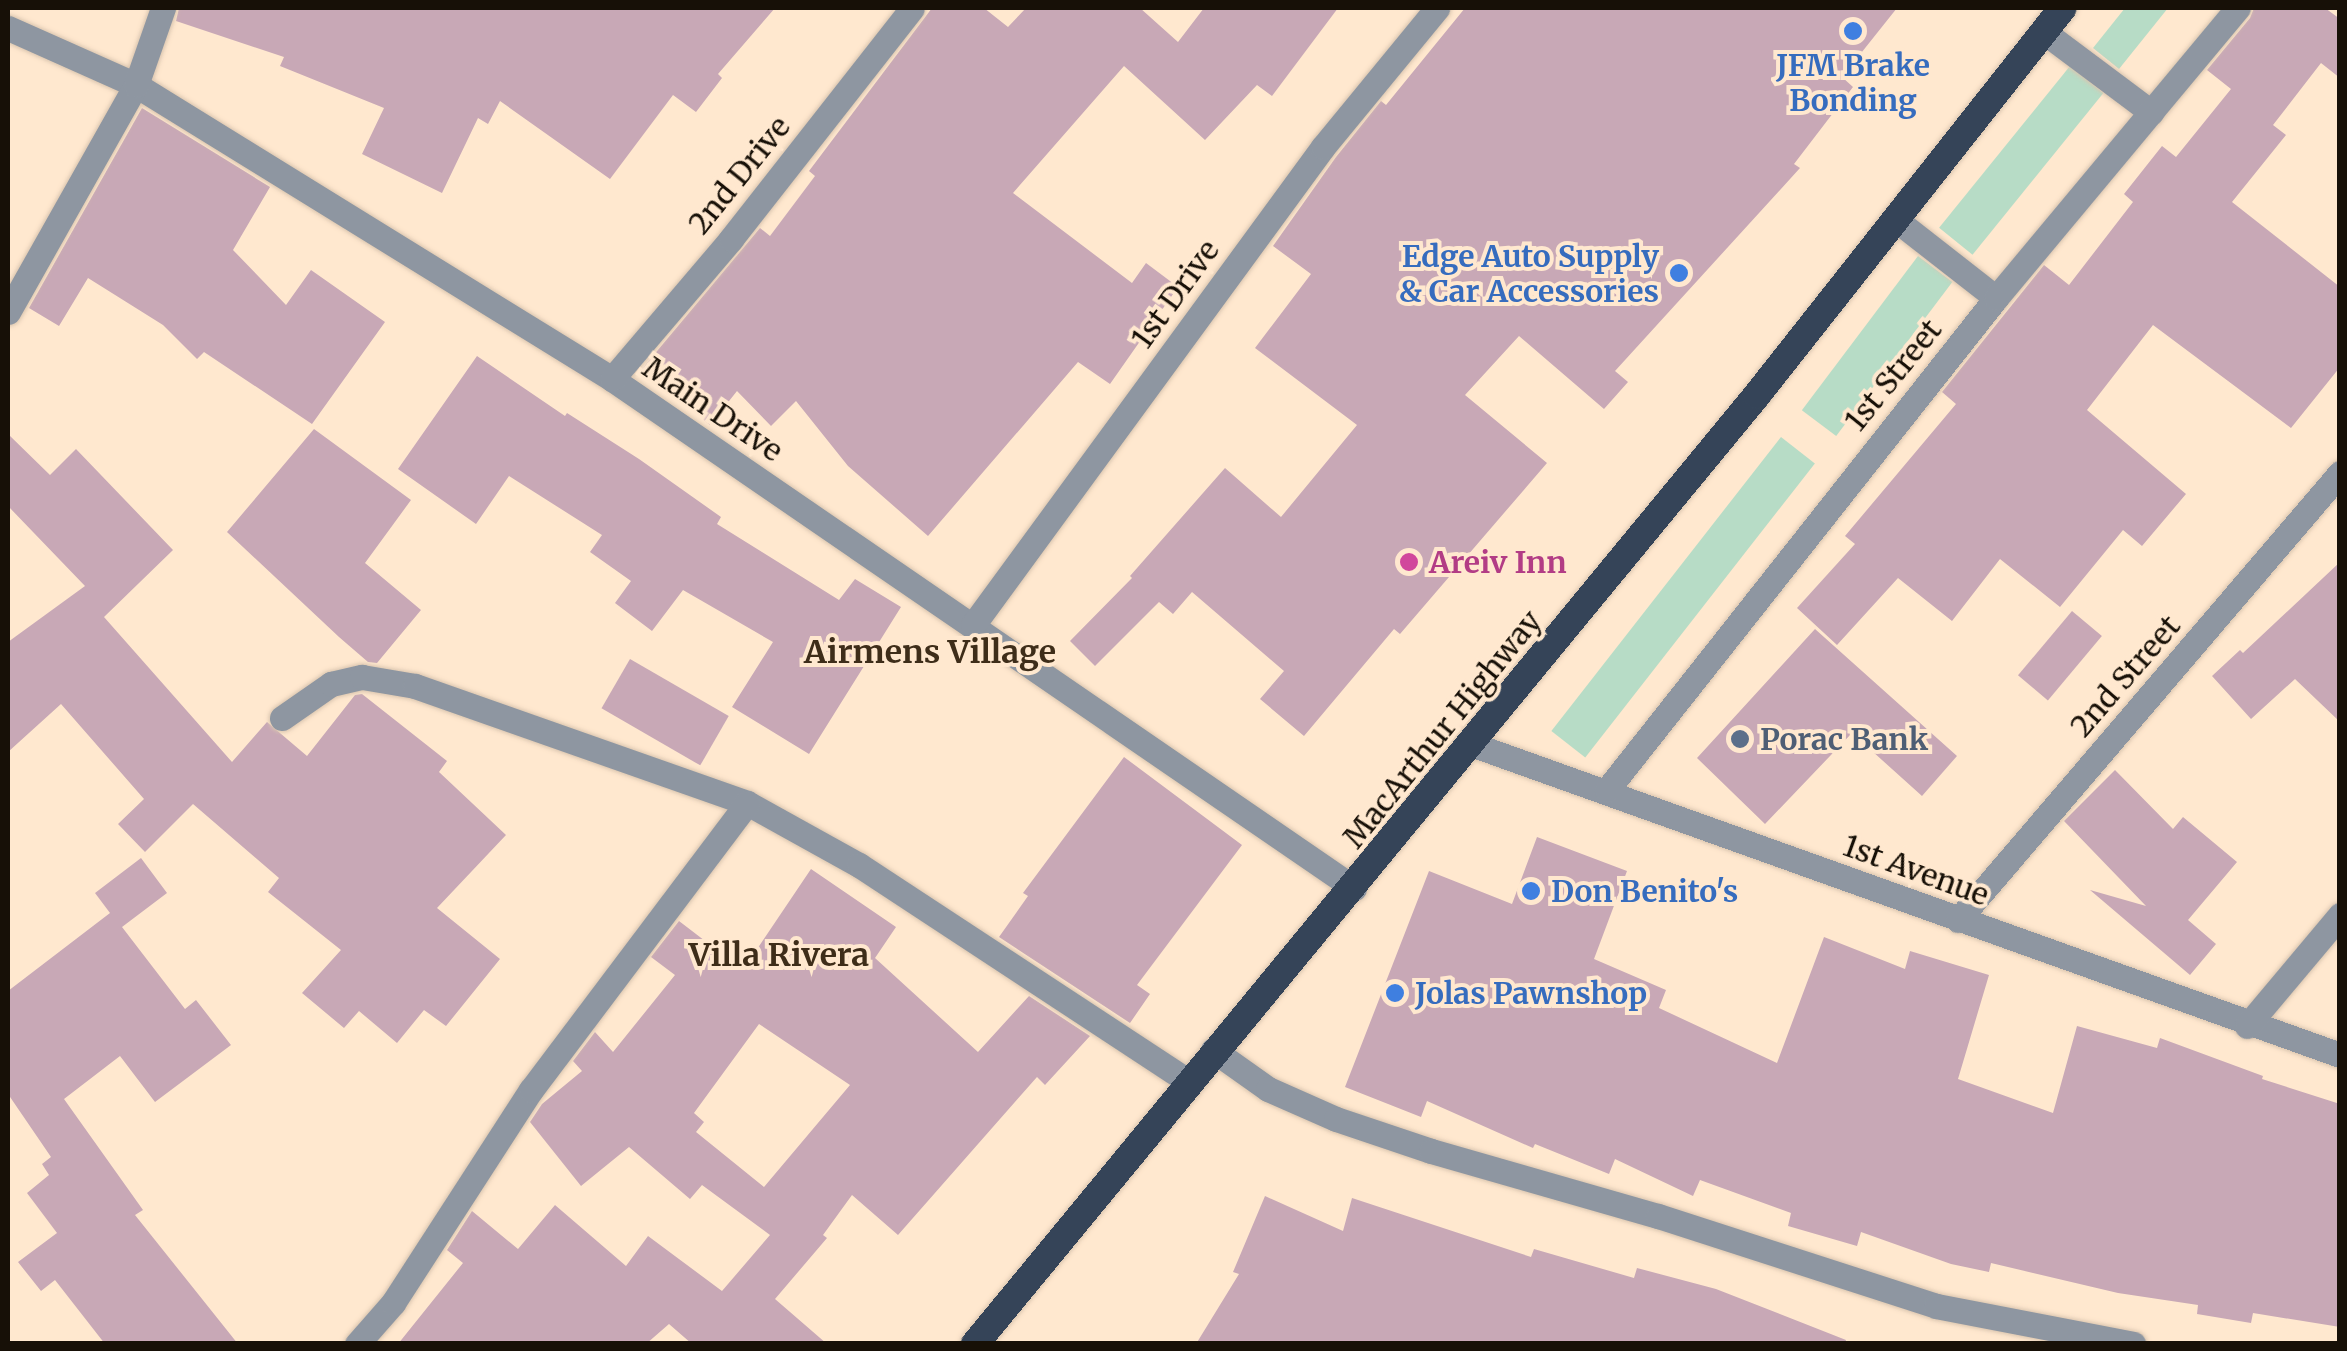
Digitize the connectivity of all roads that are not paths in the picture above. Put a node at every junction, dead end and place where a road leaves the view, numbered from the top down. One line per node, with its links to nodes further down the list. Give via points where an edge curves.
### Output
1 (163, 8): 8 (street)
2 (912, 8): 13 (street, 2nd Drive)
3 (1437, 8): 15 (street, 1st Drive, via 1323,147)
4 (2063, 8): 7 (highway, MacArthur Highway)
5 (2238, 8): 9 (street, 1st Street)
6 (8, 28): 8 (street, Main Drive)
7 (2044, 32): 9 (street); 10 (highway, MacArthur Highway)
8 (136, 85): 12 (street); 13 (street, Main Drive)
9 (2151, 112): 11 (street, 1st Street)
10 (1895, 220): 11 (street); 17 (highway, MacArthur Highway)
11 (1996, 298): 18 (street, 1st Street)
12 (8, 312)
13 (612, 379): 15 (street, Main Drive)
14 (2340, 472): 22 (street, 2nd Street)
15 (973, 625): 20 (street, Main Drive)
16 (282, 718): 19 (street, via 331,684 362,677 414,686)
17 (1470, 744): 18 (street, 1st Avenue); 20 (highway, MacArthur Highway)
18 (1607, 790): 22 (street, 1st Avenue)
19 (747, 803): 26 (street, via 859,866); 27 (street, via 530,1090 393,1303)
20 (1354, 888): 24 (highway, MacArthur Highway)
21 (2340, 915): 23 (street)
22 (1958, 920): 23 (street, 1st Avenue)
23 (2248, 1026): 25 (street, 1st Avenue)
24 (1213, 1050): 26 (highway, MacArthur Highway); 29 (street, via 1268,1089 1431,1151 1936,1306)
25 (2340, 1055)
26 (1188, 1081): 28 (highway, MacArthur Highway)
27 (358, 1344)
28 (975, 1344)
29 (2133, 1344)

